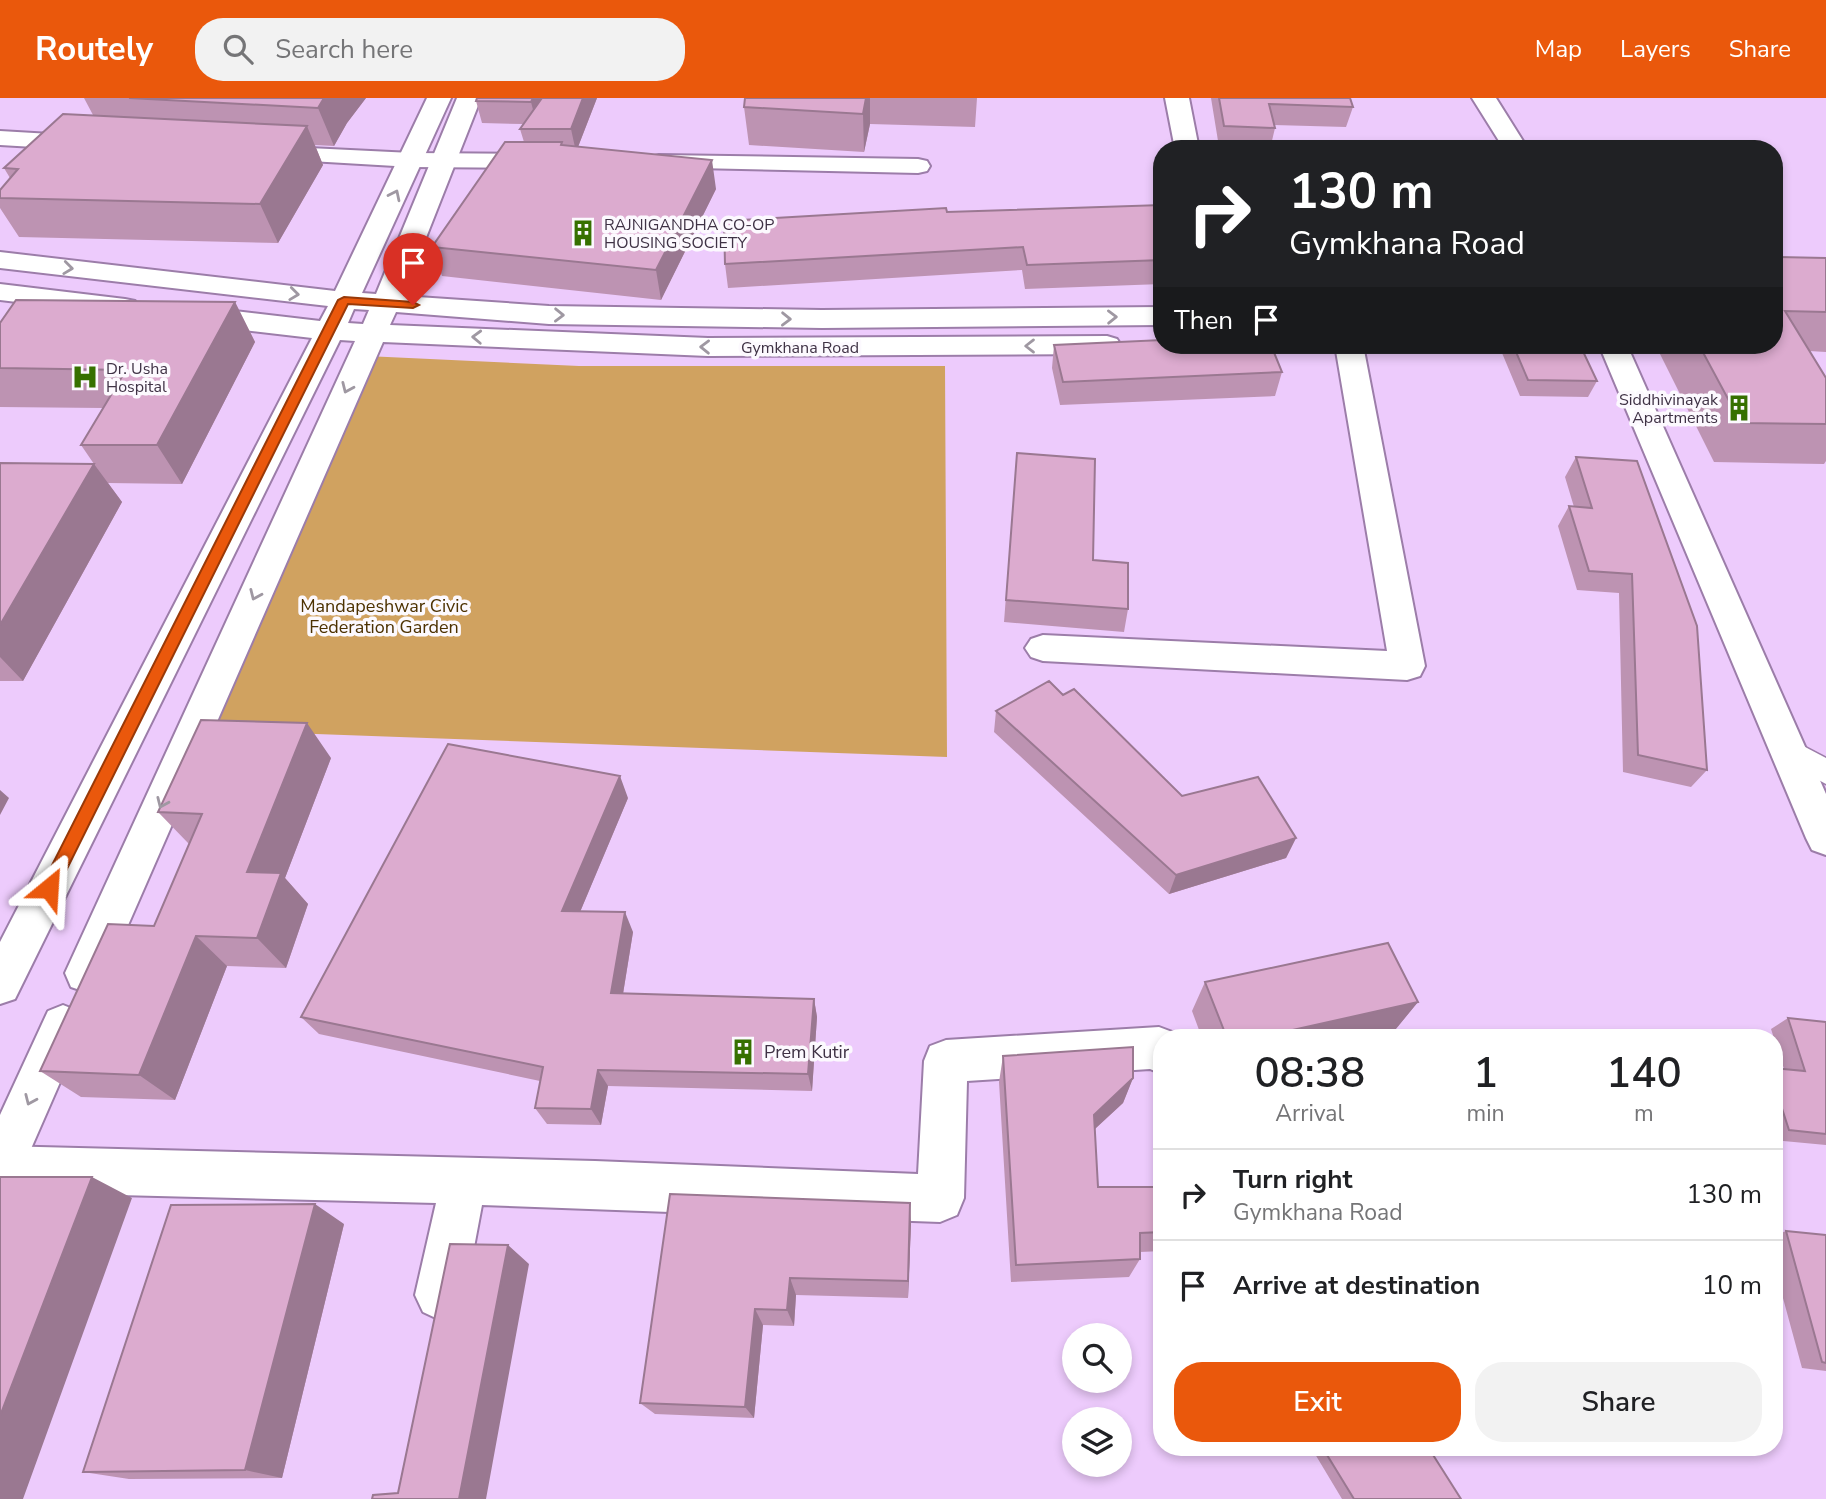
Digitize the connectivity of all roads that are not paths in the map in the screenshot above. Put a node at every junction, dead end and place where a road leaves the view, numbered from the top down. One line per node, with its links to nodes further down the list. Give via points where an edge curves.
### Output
1 (439, 98): 10 (street)
2 (469, 98): 11 (street)
3 (1177, 98): 6 (street)
4 (1484, 98): 7 (street)
5 (0, 138): 8 (street)
6 (1184, 140)
7 (1510, 140)
8 (115, 145)
9 (249, 152): 10 (street)
10 (412, 160): 11 (street); 17 (street, one-way to 10)
11 (443, 161): 12 (street); 19 (street)
12 (563, 162)
13 (630, 162): 14 (street)
14 (918, 166)
15 (0, 260): 17 (street, Gymkhana Road, one-way to 17)
16 (0, 292): 20 (street, Gymkhana Road)
17 (344, 300): 19 (street, Gymkhana Road); 20 (street)
18 (1153, 316): 19 (street, Gymkhana Road, one-way to 18)
19 (379, 318): 20 (street, Gymkhana Road); 21 (street, Gymkhana Road, one-way to 19, via 708,347); 30 (street, one-way to 30)
20 (330, 331): 28 (street)
21 (1133, 345)
22 (1351, 354): 24 (street, via 1407,666)
23 (1617, 354): 25 (street)
24 (1043, 648)
25 (1788, 750): 26 (lane); 27 (street)
26 (1826, 772)
27 (1826, 838)
28 (0, 985)
29 (1153, 1048): 31 (street, via 946,1061 940,1198)
30 (0, 1168): 31 (street)
31 (464, 1180): 32 (street)
32 (430, 1340)

